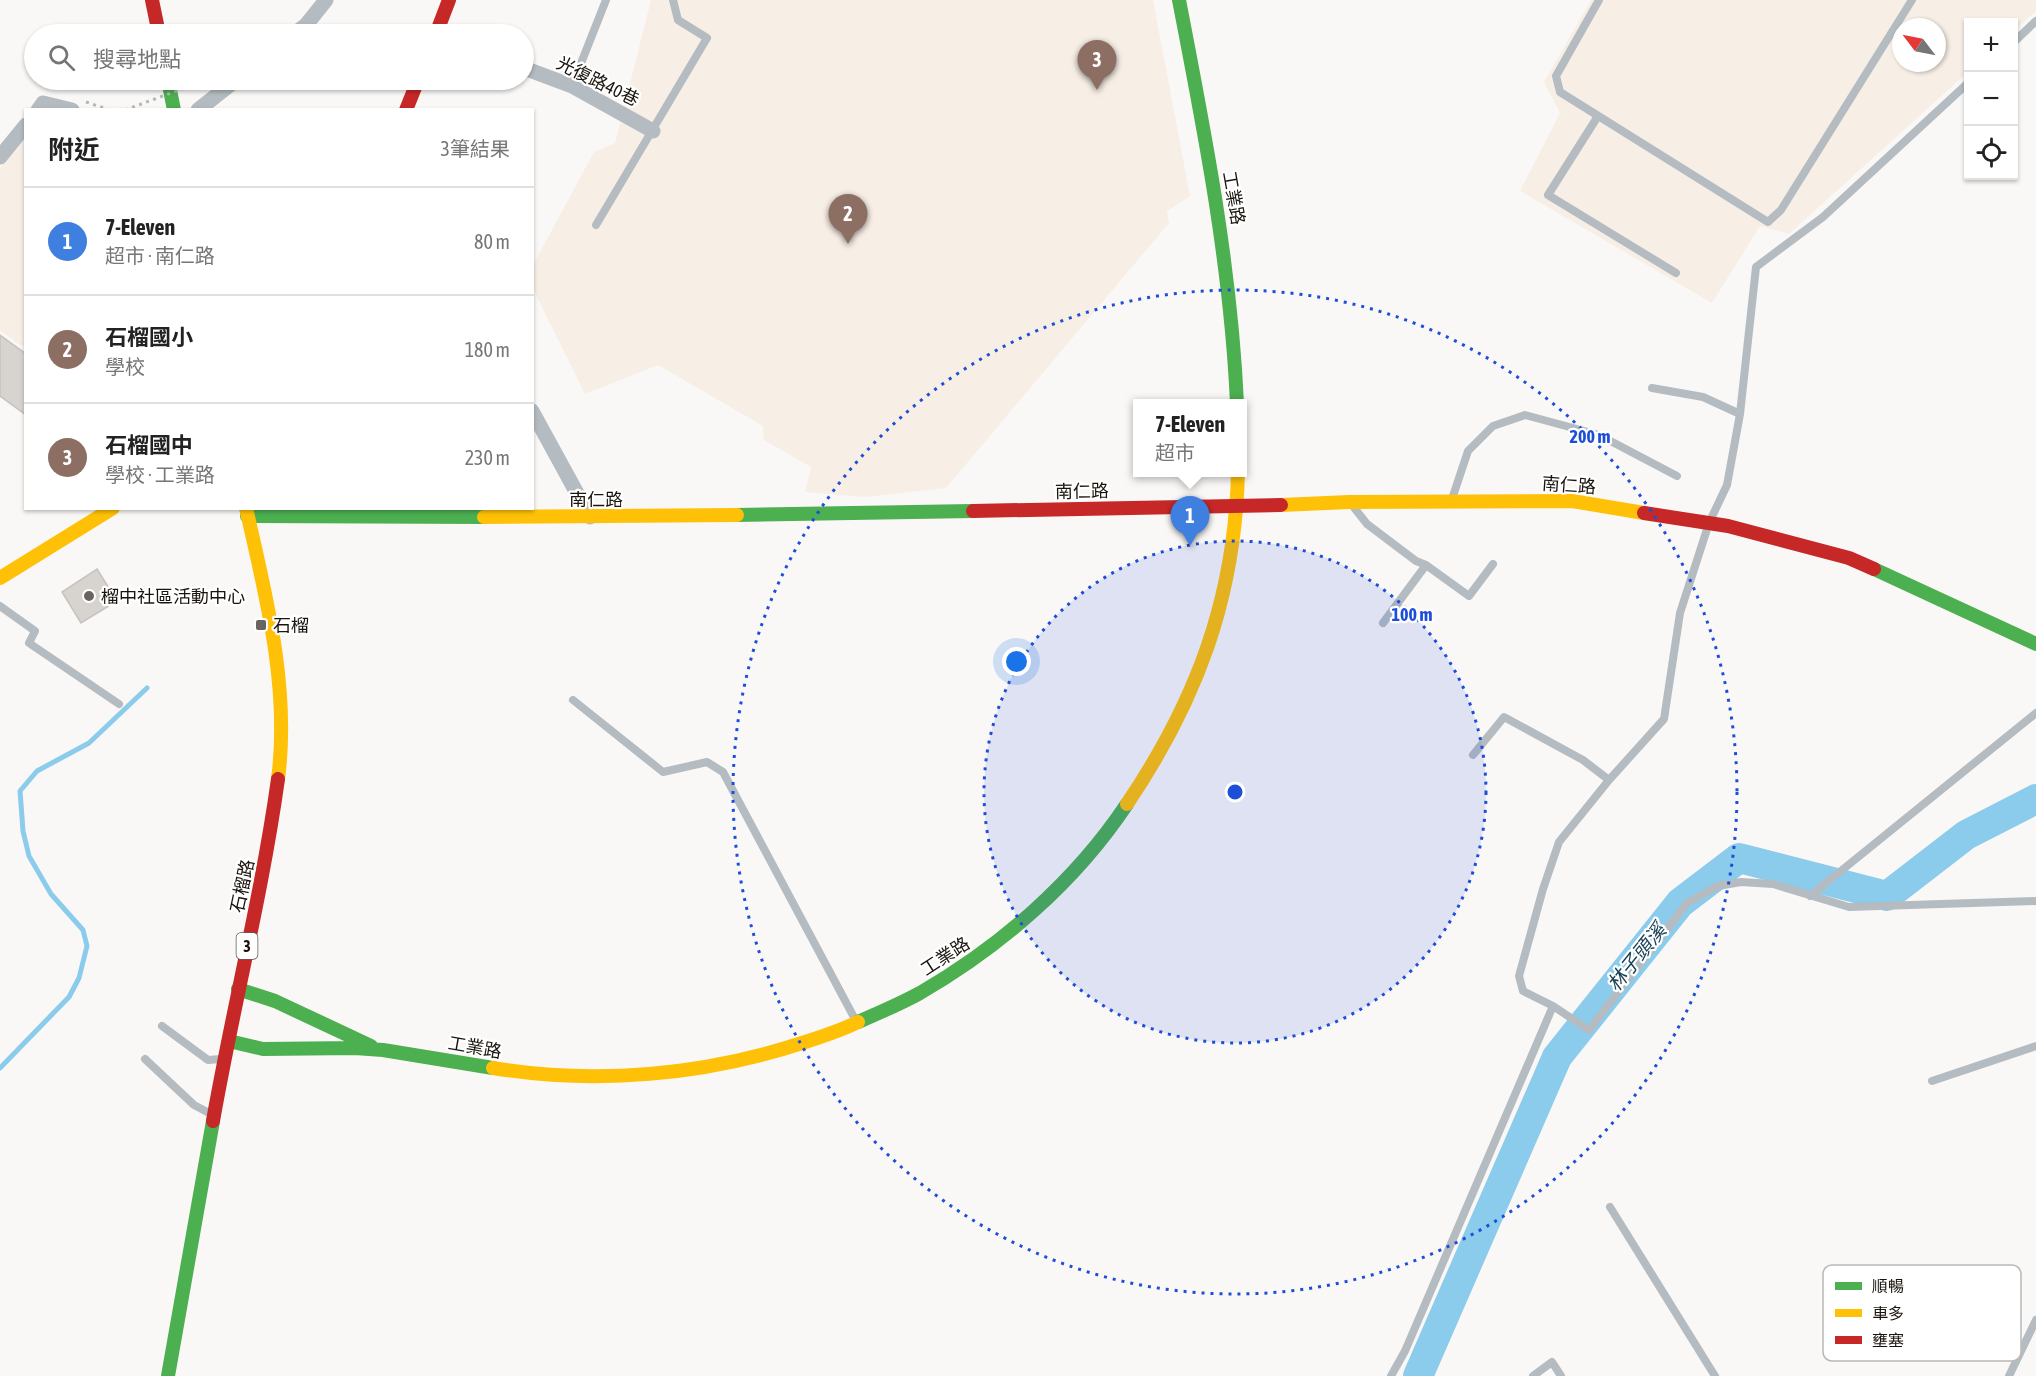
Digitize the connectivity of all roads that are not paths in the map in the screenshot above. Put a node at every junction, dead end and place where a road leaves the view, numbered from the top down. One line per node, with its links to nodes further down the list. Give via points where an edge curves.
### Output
1 (152, 0): 10 (street)
2 (326, 0): 11 (street)
3 (449, 0): 12 (street)
4 (606, 0): 15 (lane)
5 (673, 0): 27 (lane, via 678,20 706,38)
6 (1179, 0): 32 (street, 工業路, via 1220,222)
7 (1599, 0): 25 (lane, via 1556,76 1560,92)
8 (1912, 0): 25 (lane, via 1781,210 1768,222)
9 (2036, 21): 13 (lane)
10 (157, 24)
11 (307, 24)
12 (440, 24)
13 (2018, 37)
14 (534, 72): 15 (street, 光復路40巷)
15 (572, 86): 27 (street, 光復路40巷)
16 (1964, 88): 33 (lane, via 1823,217 1756,267)
17 (170, 90): 22 (street)
18 (223, 90): 23 (street)
19 (414, 90): 24 (street)
20 (39, 108): 21 (street, via 43,103)
21 (64, 108)
22 (174, 108)
23 (201, 108)
24 (407, 108)
25 (1598, 116): 30 (lane, via 1548,195)
26 (24, 127): 28 (street)
27 (653, 130): 29 (lane)
28 (0, 157)
29 (596, 225)
30 (1676, 273)
31 (1652, 388): 33 (lane, via 1703,397)
32 (1237, 399)
33 (1740, 414): 43 (lane, via 1726,485)
34 (534, 415): 42 (street)
35 (1238, 477): 39 (street, 工業路)
36 (1677, 477): 37 (lane, via 1599,435 1524,415 1493,426 1468,451)
37 (1452, 501): 38 (street, 南仁路); 43 (street, 南仁路, via 1572,501)
38 (1349, 502): 39 (street, 南仁路); 45 (lane, via 1366,524)
39 (1239, 507): 42 (street, 南仁路); 59 (street, 工業路, via 1225,588 1201,666 1167,741 1123,811 1074,872 996,943 926,990)
40 (110, 510): 46 (street)
41 (247, 512): 42 (street, 南仁路); 57 (street, 石榴路 / 3, via 270,616 281,753 269,844)
42 (590, 517)
43 (1708, 523): 49 (street, 南仁路, via 1850,558); 54 (lane, via 1680,613 1664,719)
44 (1493, 564): 45 (lane, via 1469,597)
45 (1426, 565): 48 (lane)
46 (0, 578)
47 (0, 606): 51 (lane, via 35,631 29,643)
48 (1383, 623)
49 (2036, 644)
50 (573, 700): 59 (lane, via 663,772 707,762 723,772)
51 (119, 704)
52 (2036, 713): 55 (lane)
53 (1473, 754): 54 (lane, via 1504,717 1583,760)
54 (1609, 780): 58 (lane, via 1559,842 1519,976 1523,991)
55 (1810, 896): 56 (lane, via 1849,907); 58 (lane, via 1773,884 1741,882 1718,886 1687,903 1589,1030)
56 (2036, 901)
57 (238, 989): 61 (street, 石榴路 / 3); 63 (street, 工業路)
58 (1553, 1006): 73 (lane)
59 (858, 1025): 63 (street, 工業路, via 771,1054 703,1069 601,1076 520,1073)
60 (162, 1026): 65 (lane, via 208,1060)
61 (229, 1041): 63 (street, 工業路, via 266,1049); 65 (street, 石榴路 / 3)
62 (2036, 1046): 66 (lane)
63 (379, 1049)
64 (145, 1059): 67 (lane, via 194,1105)
65 (224, 1059): 67 (street, 石榴路 / 3)
66 (1932, 1081)
67 (215, 1116): 72 (street, 石榴路 / 3)
68 (1610, 1207): 76 (lane)
69 (2036, 1320): 70 (lane)
70 (2021, 1351)
71 (2016, 1361): 77 (lane)
72 (168, 1376)
73 (1391, 1376)
74 (1533, 1376): 75 (lane, via 1552,1362)
75 (1561, 1376)
76 (1715, 1376)
77 (2009, 1376)

